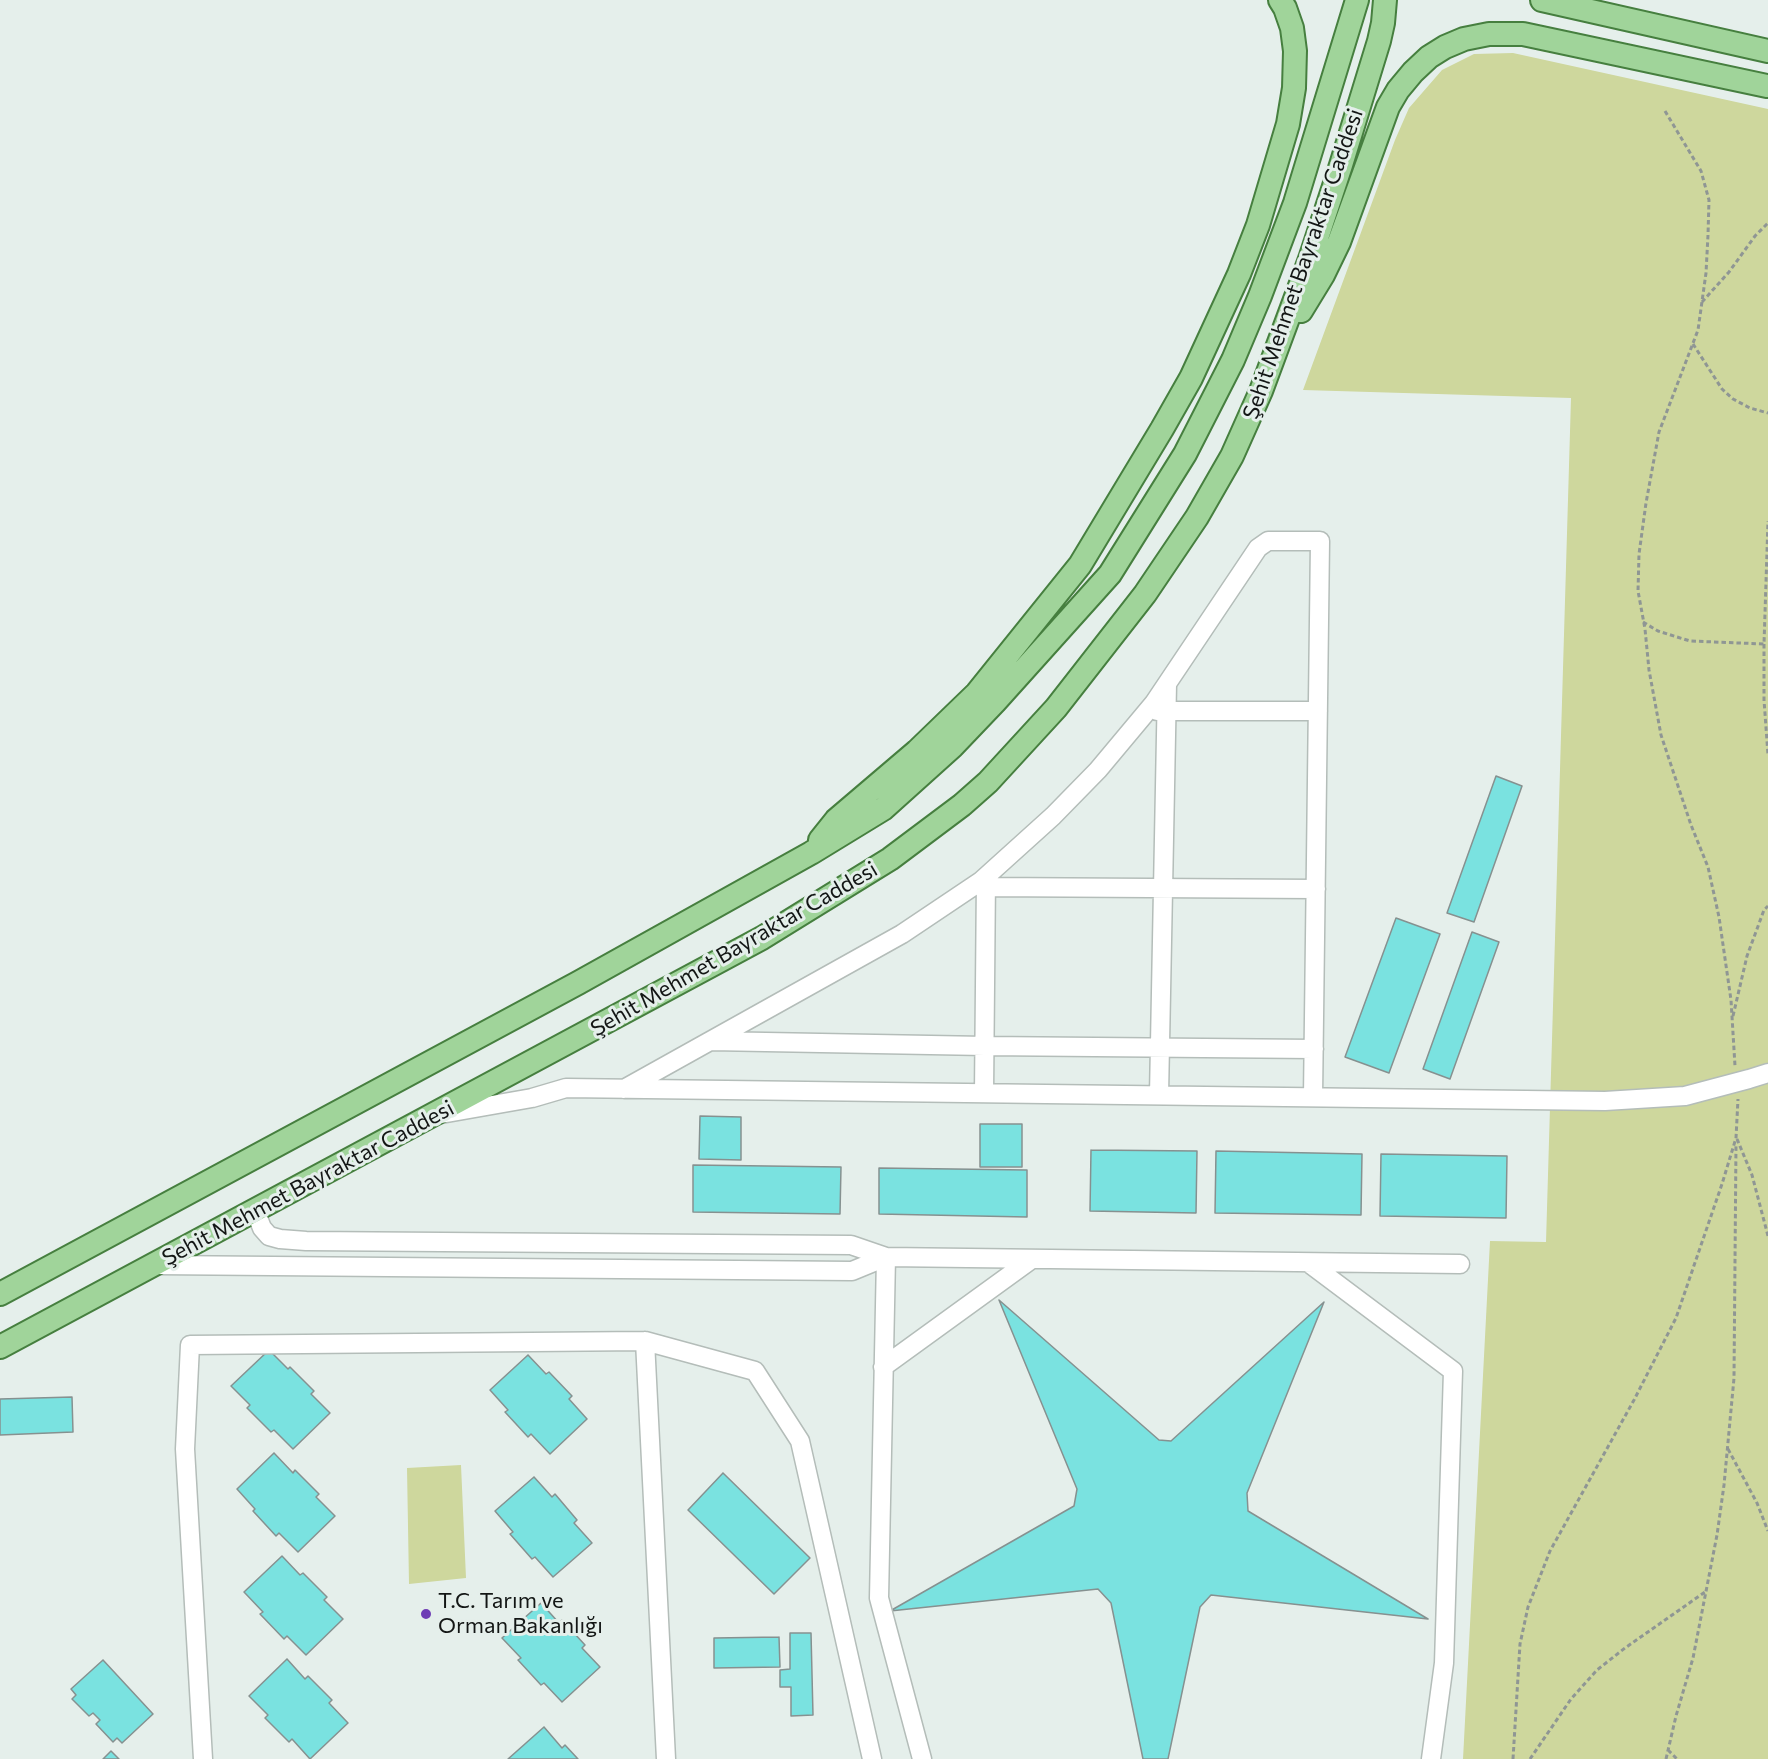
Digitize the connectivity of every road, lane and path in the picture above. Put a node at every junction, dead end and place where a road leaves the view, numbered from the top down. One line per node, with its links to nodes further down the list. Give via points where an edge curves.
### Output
1 (1280, 0): 21 (main road, via 1292,28 1295,51 1288,124 1258,225 1191,378 1080,566 976,693 917,751 836,820)
2 (1357, 0): 21 (main road, Şehit Mehmet Bayraktar Caddesi, via 1295,202 1245,334 1185,454 1110,574 952,746 883,809)
3 (1385, 0): 11 (main road, Şehit Mehmet Bayraktar Caddesi, via 1383,23 1341,165)
4 (1542, 0): 5 (main road)
5 (1768, 51)
6 (1767, 86): 11 (main road, via 1523,34 1489,34 1444,47 1413,72 1388,107 1339,242)
7 (1665, 111): 9 (path, via 1701,171 1709,200)
8 (1768, 223): 9 (path)
9 (1702, 302): 10 (path)
10 (1693, 344): 12 (path, via 1722,389 1750,408); 14 (path, via 1659,432 1646,503 1638,591)
11 (1274, 356): 37 (main road, Şehit Mehmet Bayraktar Caddesi, via 1219,482 1145,594 1056,708 962,805 890,859 762,938)
12 (1768, 413)
13 (1768, 520): 15 (path)
14 (1643, 622): 15 (path, via 1658,632 1690,641); 26 (path, via 1661,735 1708,867 1725,955)
15 (1764, 644): 20 (path)
16 (1167, 684): 17 (street); 18 (street); 19 (street, via 1258,548 1268,541 1320,541)
17 (1148, 710): 18 (street); 22 (street, via 1083,785)
18 (1167, 711): 19 (street); 23 (street)
19 (1318, 711): 24 (street)
20 (1768, 755)
21 (810, 853): 46 (main road, Şehit Mehmet Bayraktar Caddesi, via 568,989)
22 (986, 882): 23 (street); 27 (street, via 902,934); 28 (street)
23 (1163, 888): 24 (street); 29 (street)
24 (1316, 889): 30 (street)
25 (1768, 906): 26 (path, via 1747,956)
26 (1732, 1020): 32 (path)
27 (709, 1041): 28 (street); 33 (street)
28 (985, 1046): 29 (street); 34 (street)
29 (1159, 1047): 30 (street); 35 (street)
30 (1314, 1049): 36 (street)
31 (1768, 1073): 32 (street)
32 (1738, 1082): 36 (street, via 1685,1096 1605,1101); 38 (path)
33 (624, 1089): 34 (street); 37 (street, via 566,1088)
34 (984, 1093): 35 (street)
35 (1159, 1095): 36 (street)
36 (1313, 1097)
37 (431, 1116): 39 (main road, Şehit Mehmet Bayraktar Caddesi)
38 (1736, 1138): 40 (path, via 1752,1175); 50 (path, via 1734,1378); 59 (path, via 1676,1318 1550,1551 1528,1607 1520,1644)
39 (255, 1210): 41 (street, via 269,1236 306,1241 851,1245); 44 (main road, Şehit Mehmet Bayraktar Caddesi)
40 (1768, 1236)
41 (885, 1257): 42 (street); 44 (street, via 852,1271); 49 (street)
42 (1032, 1259): 43 (street); 49 (street)
43 (1309, 1263): 45 (street); 58 (street, via 1453,1371 1444,1663)
44 (156, 1264): 48 (main road, Şehit Mehmet Bayraktar Caddesi)
45 (1460, 1264)
46 (0, 1294)
47 (645, 1341): 54 (street, via 190,1345 185,1449); 55 (street); 56 (street, via 755,1371 800,1441)
48 (0, 1347)
49 (883, 1367): 57 (street, via 879,1598)
50 (1727, 1448): 51 (path); 52 (path, via 1718,1535)
51 (1768, 1531)
52 (1707, 1591): 53 (path, via 1694,1658); 60 (path, via 1597,1670 1571,1699)
53 (1668, 1750): 61 (path); 62 (path)
54 (202, 1759)
55 (666, 1759)
56 (872, 1759)
57 (922, 1759)
58 (1431, 1759)
59 (1513, 1759)
60 (1530, 1759)
61 (1666, 1759)
62 (1677, 1759)

